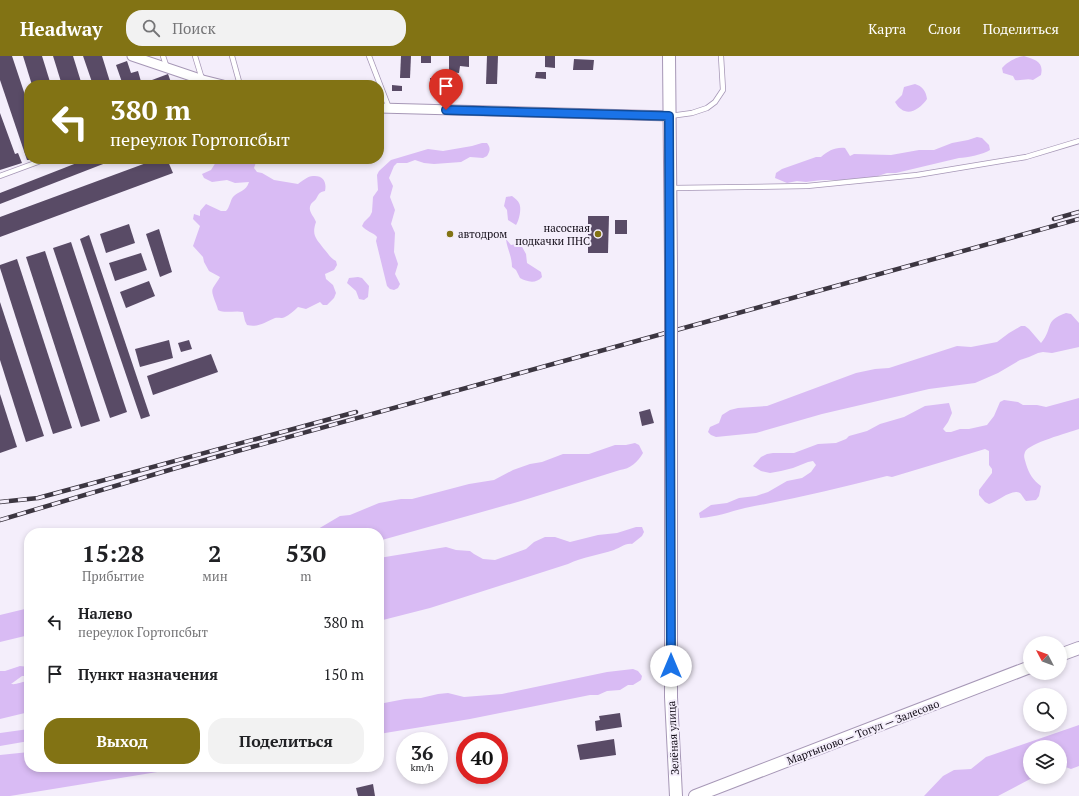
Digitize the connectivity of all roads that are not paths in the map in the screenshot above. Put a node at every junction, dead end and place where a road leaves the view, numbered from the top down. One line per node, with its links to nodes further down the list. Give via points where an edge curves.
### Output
1 (163, 56): 8 (lane)
2 (195, 56): 10 (lane)
3 (232, 56): 11 (lane)
4 (369, 56): 12 (lane)
5 (669, 56): 16 (street, Зелёная улица)
6 (721, 56): 16 (lane, via 723,90 715,102 692,113)
7 (135, 57): 8 (street)
8 (167, 69): 9 (street)
9 (201, 80)
10 (206, 80)
11 (239, 80)
12 (378, 80)
13 (384, 95): 15 (lane)
14 (384, 108): 15 (street)
15 (389, 108): 16 (street)
16 (669, 116): 20 (street, Зелёная улица)
17 (1079, 141): 20 (lane, via 1026,156 917,175 808,186)
18 (32, 164): 19 (lane)
19 (0, 176)
20 (670, 188): 24 (street, Зелёная улица, bridge, via 671,697)
21 (1079, 648): 22 (street)
22 (1067, 653)
23 (1023, 670): 25 (street, Мартыново — Тогул — Залесово)
24 (676, 796)
25 (695, 796)

